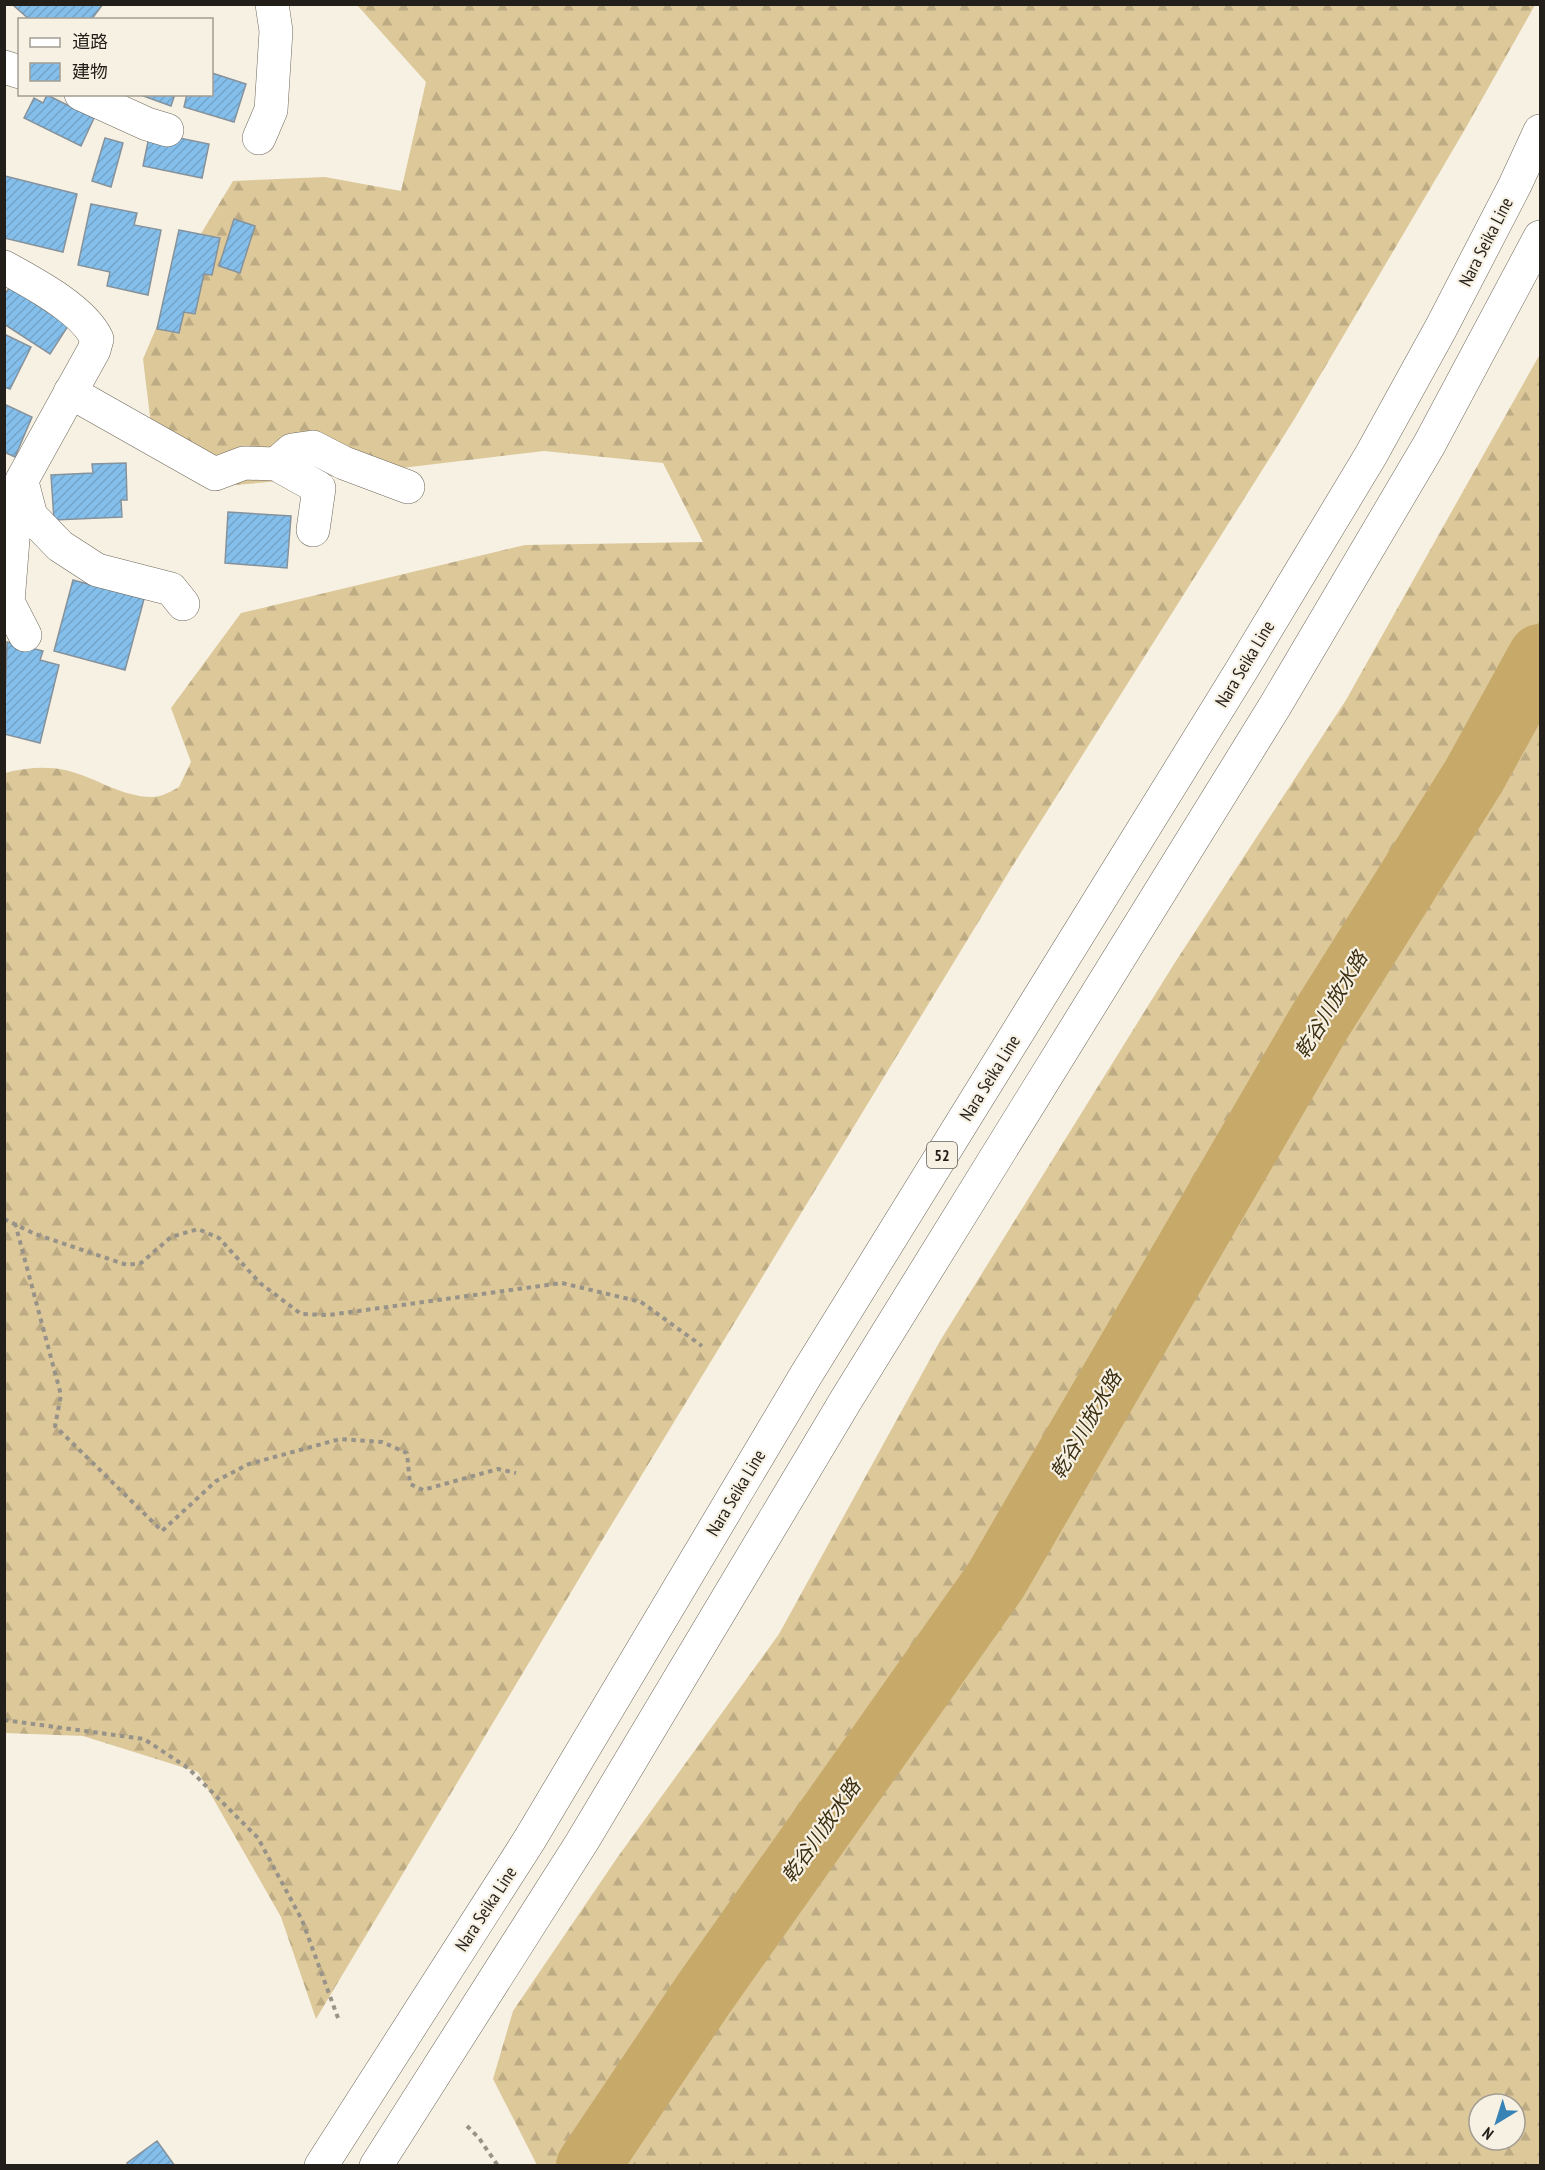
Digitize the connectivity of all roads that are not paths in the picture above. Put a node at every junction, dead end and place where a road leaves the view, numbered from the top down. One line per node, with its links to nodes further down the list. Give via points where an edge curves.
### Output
1 (272, 4): 5 (main road, via 276,31 271,110)
2 (85, 96): 3 (main road)
3 (167, 129)
4 (1540, 130): 15 (main road, Nara Seika Line / 52, via 1441,328 1371,454 806,1375 530,1839)
5 (259, 138)
6 (1540, 237): 16 (main road, 52, via 1429,445 1275,706 846,1400 582,1842)
7 (4, 267): 8 (main road, via 39,286 91,327 97,339 94,350)
8 (70, 392): 9 (main road, via 215,474 244,463); 11 (main road)
9 (276, 464): 10 (main road, via 292,450 314,447); 12 (main road, via 319,488)
10 (408, 487)
11 (13, 490): 13 (main road, via 60,546 97,570 171,589); 14 (main road, via 8,602)
12 (313, 530)
13 (183, 604)
14 (26, 635)
15 (321, 2166)
16 (376, 2166)

